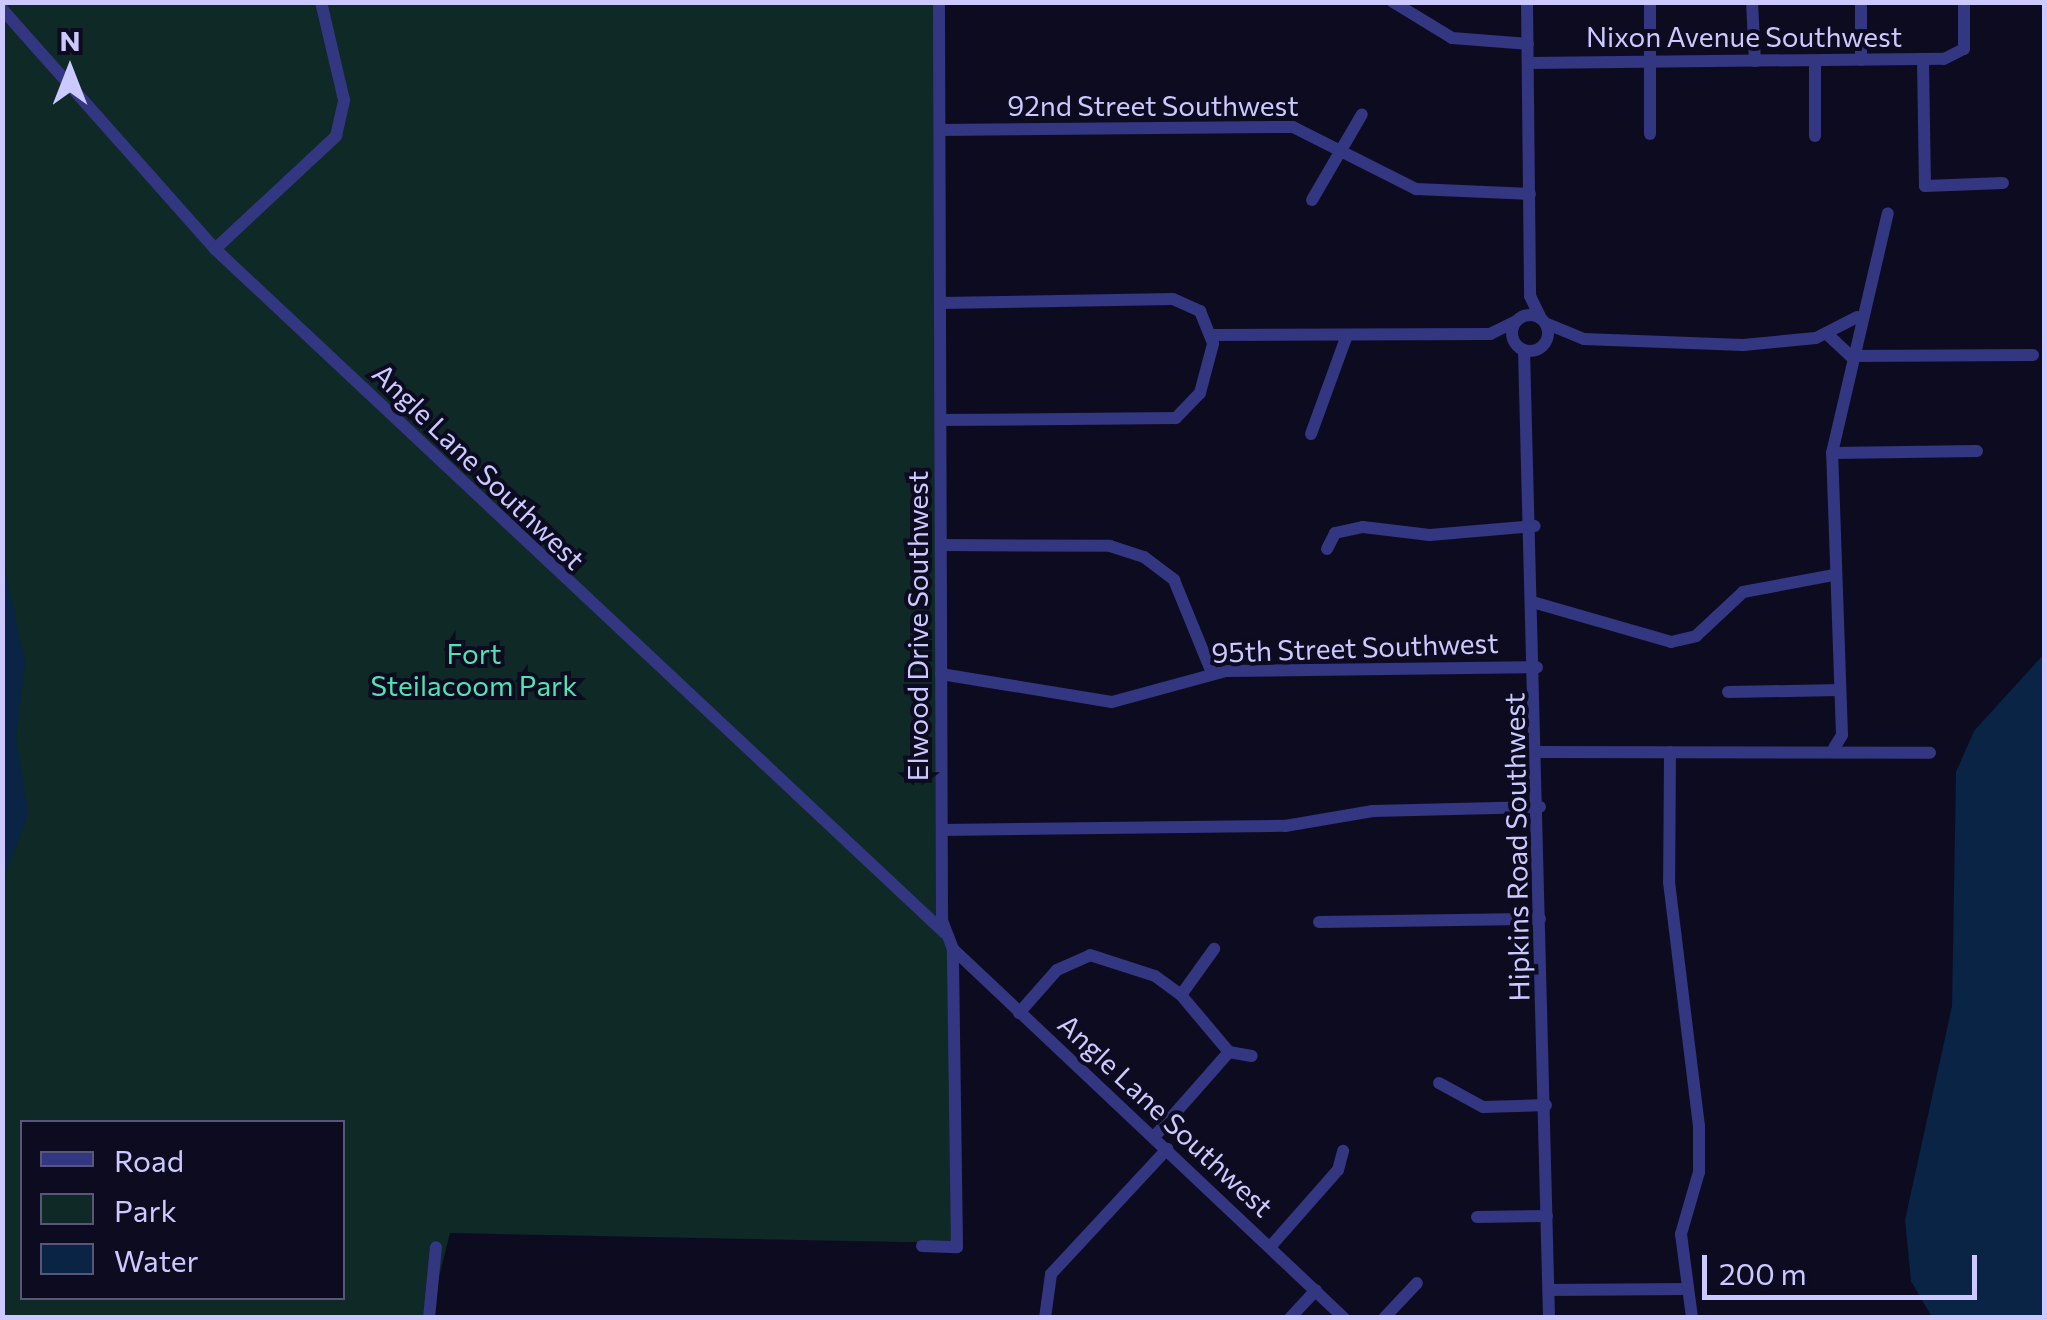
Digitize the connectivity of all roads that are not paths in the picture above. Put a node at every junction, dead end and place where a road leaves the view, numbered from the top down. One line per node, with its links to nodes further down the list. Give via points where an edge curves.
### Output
1 (321, 2): 26 (street, via 344,100 336,136)
2 (939, 2): 18 (street, Elwood Drive Southwest)
3 (1528, 2): 10 (street)
4 (1650, 2): 13 (street)
5 (1752, 2): 14 (street)
6 (1860, 2): 11 (street)
7 (1964, 2): 12 (street, Nixon Avenue Southwest, via 1960,54)
8 (1396, 3): 10 (street, via 1452,38)
9 (2, 9): 26 (street, Angle Lane Southwest)
10 (1528, 44): 16 (street)
11 (1861, 60): 12 (street, Nixon Avenue Southwest); 15 (street, Nixon Avenue Southwest)
12 (1923, 60): 22 (street, via 1925,186)
13 (1650, 61): 14 (street, Nixon Avenue Southwest); 16 (street, Nixon Avenue Southwest); 19 (street)
14 (1754, 61): 15 (street, Nixon Avenue Southwest)
15 (1815, 61): 20 (street)
16 (1528, 63): 23 (street)
17 (1362, 114): 21 (street)
18 (940, 130): 21 (street, 92nd Street Southwest, via 1293,126); 28 (street, Elwood Drive Southwest)
19 (1650, 134)
20 (1815, 136)
21 (1342, 149): 23 (street, 92nd Street Southwest, via 1426,192); 24 (street)
22 (2003, 183)
23 (1530, 194): 27 (street)
24 (1312, 200)
25 (1888, 212): 29 (street)
26 (215, 249): 64 (street, Angle Lane Southwest)
27 (1530, 296): 30 (street); 31 (street)
28 (940, 302): 34 (street, via 1173,299 1200,311); 42 (street, Elwood Drive Southwest)
29 (1858, 317): 33 (street); 40 (street)
30 (1517, 320): 31 (street); 32 (street); 38 (street, Hipkins Road Southwest)
31 (1543, 321): 36 (street); 37 (street, Hipkins Road Southwest)
32 (1490, 334): 35 (street); 38 (street)
33 (1827, 334): 36 (street, via 1743,345); 40 (street)
34 (1212, 335): 35 (street); 42 (street, via 1200,393 1176,418)
35 (1347, 336): 43 (street)
36 (1568, 336): 37 (street)
37 (1541, 347): 38 (street); 41 (street, Hipkins Road Southwest)
38 (1520, 348): 41 (street, Hipkins Road Southwest)
39 (2033, 355): 40 (street)
40 (1851, 356): 45 (street)
41 (1531, 375): 46 (street, Hipkins Road Southwest)
42 (941, 420): 47 (street, Elwood Drive Southwest)
43 (1311, 434)
44 (1977, 450): 45 (street)
45 (1832, 453): 49 (street)
46 (1535, 526): 48 (street, via 1430,535 1363,527 1335,533); 50 (street, Hipkins Road Southwest)
47 (943, 545): 52 (street, via 1110,546 1144,556 1174,580); 53 (street, Elwood Drive Southwest)
48 (1327, 549)
49 (1834, 575): 50 (street, via 1743,592 1696,636 1670,642); 54 (street)
50 (1536, 604): 51 (street, Hipkins Road Southwest)
51 (1537, 667): 52 (street, 95th Street Southwest); 57 (street, Hipkins Road Southwest)
52 (1212, 673): 53 (street, 95th Street Southwest, via 1112,702)
53 (941, 674): 61 (street, Elwood Drive Southwest)
54 (1840, 690): 55 (street); 56 (street)
55 (1728, 692)
56 (1834, 748): 58 (street); 59 (street)
57 (1540, 752): 58 (street); 60 (street, Hipkins Road Southwest)
58 (1670, 752): 82 (street, via 1669,882 1699,1126 1699,1172 1681,1234)
59 (1930, 753)
60 (1540, 807): 61 (street, via 1372,811 1285,826); 62 (street, Hipkins Road Southwest)
61 (943, 830): 64 (street, Elwood Drive Southwest)
62 (1540, 920): 63 (street); 72 (street, Hipkins Road Southwest)
63 (1319, 922)
64 (946, 933): 65 (street, Elwood Drive Southwest)
65 (953, 949): 68 (street, Angle Lane Southwest); 79 (street, Elwood Drive Southwest, via 957,1247)
66 (1214, 949): 67 (street)
67 (1181, 996): 68 (street, via 1155,976 1090,956 1057,970); 69 (street)
68 (1019, 1012): 73 (street, Angle Lane Southwest)
69 (1229, 1052): 70 (street); 73 (street)
70 (1252, 1056)
71 (1440, 1083): 72 (street, via 1483,1107)
72 (1546, 1105): 76 (street, Hipkins Road Southwest)
73 (1154, 1137): 74 (street, Angle Lane Southwest)
74 (1167, 1149): 80 (street, Angle Lane Southwest); 86 (street, via 1051,1274)
75 (1343, 1150): 80 (street, via 1338,1170)
76 (1547, 1216): 77 (street); 84 (street, Hipkins Road Southwest)
77 (1477, 1217)
78 (436, 1246): 85 (street)
79 (922, 1246)
80 (1270, 1247): 83 (street, Angle Lane Southwest)
81 (1417, 1283): 89 (street)
82 (1688, 1289): 84 (street); 91 (street)
83 (1316, 1290): 87 (street); 88 (street, Angle Lane Southwest)
84 (1549, 1290): 90 (street, Hipkins Road Southwest)
85 (429, 1318)
86 (1045, 1318)
87 (1290, 1318)
88 (1344, 1318)
89 (1384, 1318)
90 (1550, 1318)
91 (1692, 1318)

